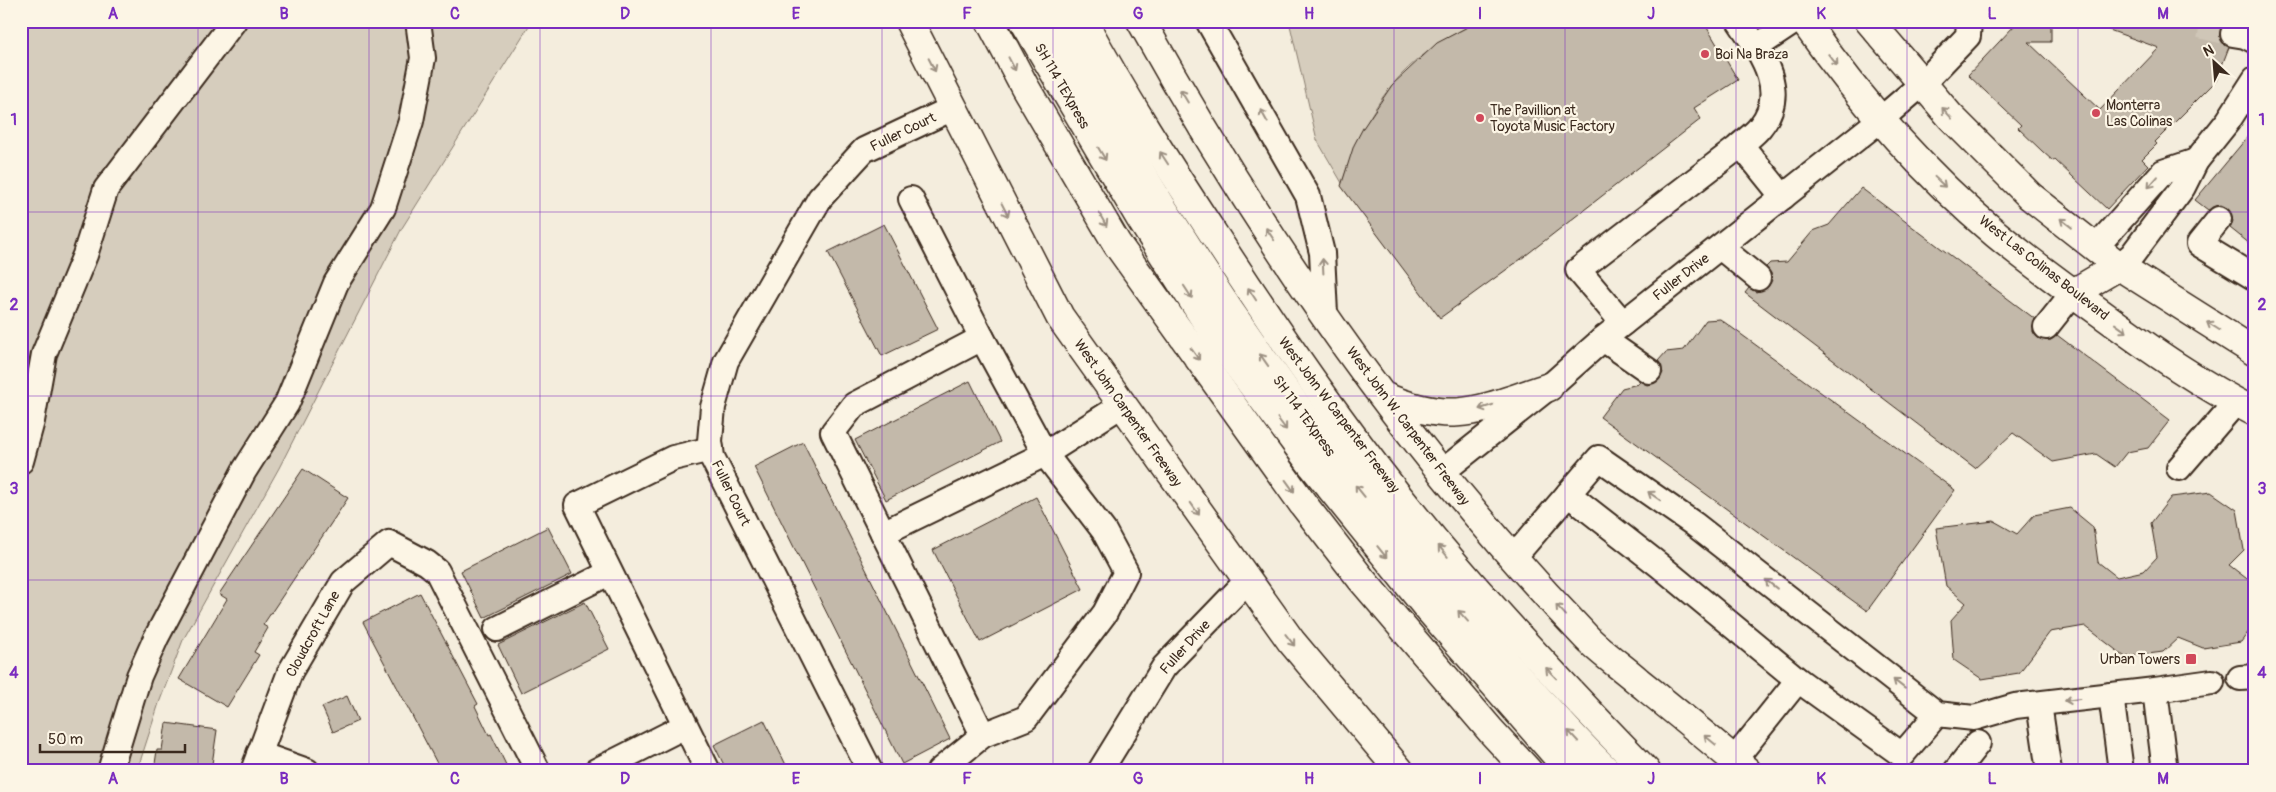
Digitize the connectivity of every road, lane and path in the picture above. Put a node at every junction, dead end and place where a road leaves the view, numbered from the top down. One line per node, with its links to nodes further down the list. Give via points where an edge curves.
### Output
1 (234, 21): 46 (street, via 106,188 85,255 44,354)
2 (418, 21): 68 (street, via 423,58 411,121 383,208 336,283 287,403 244,471 156,638 139,676)
3 (910, 21): 19 (main road, West John Carpenter Freeway, one-way to 19)
4 (990, 21): 64 (main road, one-way to 64, via 1024,87 1128,260 1320,527)
5 (1024, 21): 78 (main road, SH 114 TEXpress, one-way to 78, via 1140,218 1215,335 1313,466 1426,606)
6 (1054, 21): 79 (main road, SH 114 TEXpress, one-way to 6, via 1442,593 1330,453 1236,322 1172,223 1099,105)
7 (1083, 21): 20 (main road, West John W Carpenter Freeway)
8 (1104, 21): 20 (main road, via 1128,71)
9 (1141, 21): 33 (main road, West John W. Carpenter Freeway, one-way to 9, via 1224,161)
10 (1208, 21): 33 (street, one-way to 10, via 1322,253 1308,196)
11 (1739, 21): 16 (street)
12 (1795, 21): 16 (street)
13 (1804, 21): 21 (main road, West Las Colinas Boulevard, one-way to 21)
14 (1869, 21): 18 (main road)
15 (1969, 21): 18 (street, Fuller Drive, via 1968,36)
16 (1756, 47): 22 (street, via 1765,59 1773,82 1771,109 1760,127)
17 (2255, 79): 23 (street)
18 (1922, 84): 21 (street, Fuller Drive); 28 (main road, one-way to 18, via 2030,196)
19 (954, 108): 42 (main road, West John Carpenter Freeway, one-way to 42, via 1060,317); 44 (street, Fuller Court, via 864,150 820,198 726,361 713,407)
20 (1133, 111): 80 (main road, West John W Carpenter Freeway, one-way to 20, via 1522,642 1386,479 1279,336)
21 (1880, 120): 24 (street, Fuller Drive); 32 (main road, West Las Colinas Boulevard, one-way to 32, via 1995,234)
22 (1740, 145): 24 (street); 34 (street, via 1578,270)
23 (2196, 161): 28 (street, one-way to 28, via 2163,172); 29 (street, via 2183,187 2132,255)
24 (1783, 197): 27 (street, Fuller Drive)
25 (911, 199): 36 (street)
26 (2219, 219): 31 (street, via 2199,244)
27 (1720, 247): 30 (street); 34 (street, Fuller Drive)
28 (2096, 247): 29 (main road); 32 (main road)
29 (2120, 266): 32 (main road); 38 (main road, one-way to 29)
30 (1758, 278)
31 (2255, 278)
32 (2073, 293): 35 (street); 43 (main road, West Las Colinas Boulevard, one-way to 43, via 2191,376)
33 (1325, 314): 41 (main road, West John W. Carpenter Freeway)
34 (1623, 323): 37 (street, Fuller Drive)
35 (2046, 327)
36 (982, 338): 45 (street); 50 (street, via 854,404 833,432)
37 (1604, 338): 39 (street); 40 (street, Fuller Drive)
38 (2255, 352)
39 (1649, 371)
40 (1549, 387): 41 (main road, one-way to 41, via 1467,413 1437,413 1410,408); 48 (street, Fuller Drive)
41 (1383, 396): 48 (main road, West John W. Carpenter Freeway)
42 (1122, 405): 45 (street); 53 (main road, West John Carpenter Freeway, one-way to 53)
43 (2245, 407): 47 (street)
44 (711, 449): 52 (street, via 673,458 577,505); 73 (street, Fuller Court, via 712,457)
45 (1045, 454): 50 (street); 62 (street, via 1104,531 1126,572 1105,613 1026,718)
46 (21, 461)
47 (2179, 468)
48 (1442, 472): 51 (main road, West John W. Carpenter Freeway)
49 (1568, 494): 51 (street); 55 (street); 60 (street, one-way to 49, via 1694,524 1599,458)
50 (883, 533): 62 (street)
51 (1514, 557): 66 (main road, West John W. Carpenter Freeway, one-way to 51, via 1587,639)
52 (610, 572): 54 (street); 61 (street)
53 (1246, 582): 75 (street, Fuller Drive, via 1164,667); 76 (main road, West John Carpenter Freeway, one-way to 76)
54 (497, 628)
55 (1798, 680): 60 (street, via 1902,754); 66 (street)
56 (2212, 682): 57 (street)
57 (2155, 690): 58 (street); 83 (street)
58 (2110, 695): 59 (street, one-way to 59); 82 (street)
59 (2039, 704): 60 (street, via 2015,706 1974,718); 67 (street)
60 (1937, 714)
61 (685, 726): 71 (street); 72 (street)
62 (984, 735): 74 (street)
63 (1978, 743): 81 (street)
64 (1509, 759): 77 (main road)
65 (256, 763): 69 (street); 70 (street, Cloudcroft Lane, via 290,672 343,582 389,543 437,571)
66 (1741, 765)
67 (2044, 767)
68 (110, 771)
69 (307, 771)
70 (538, 771)
71 (596, 771)
72 (708, 771)
73 (870, 771)
74 (939, 771)
75 (1100, 771)
76 (1400, 771)
77 (1528, 771)
78 (1570, 771)
79 (1607, 771)
80 (1646, 771)
81 (1956, 771)
82 (2121, 771)
83 (2165, 771)

